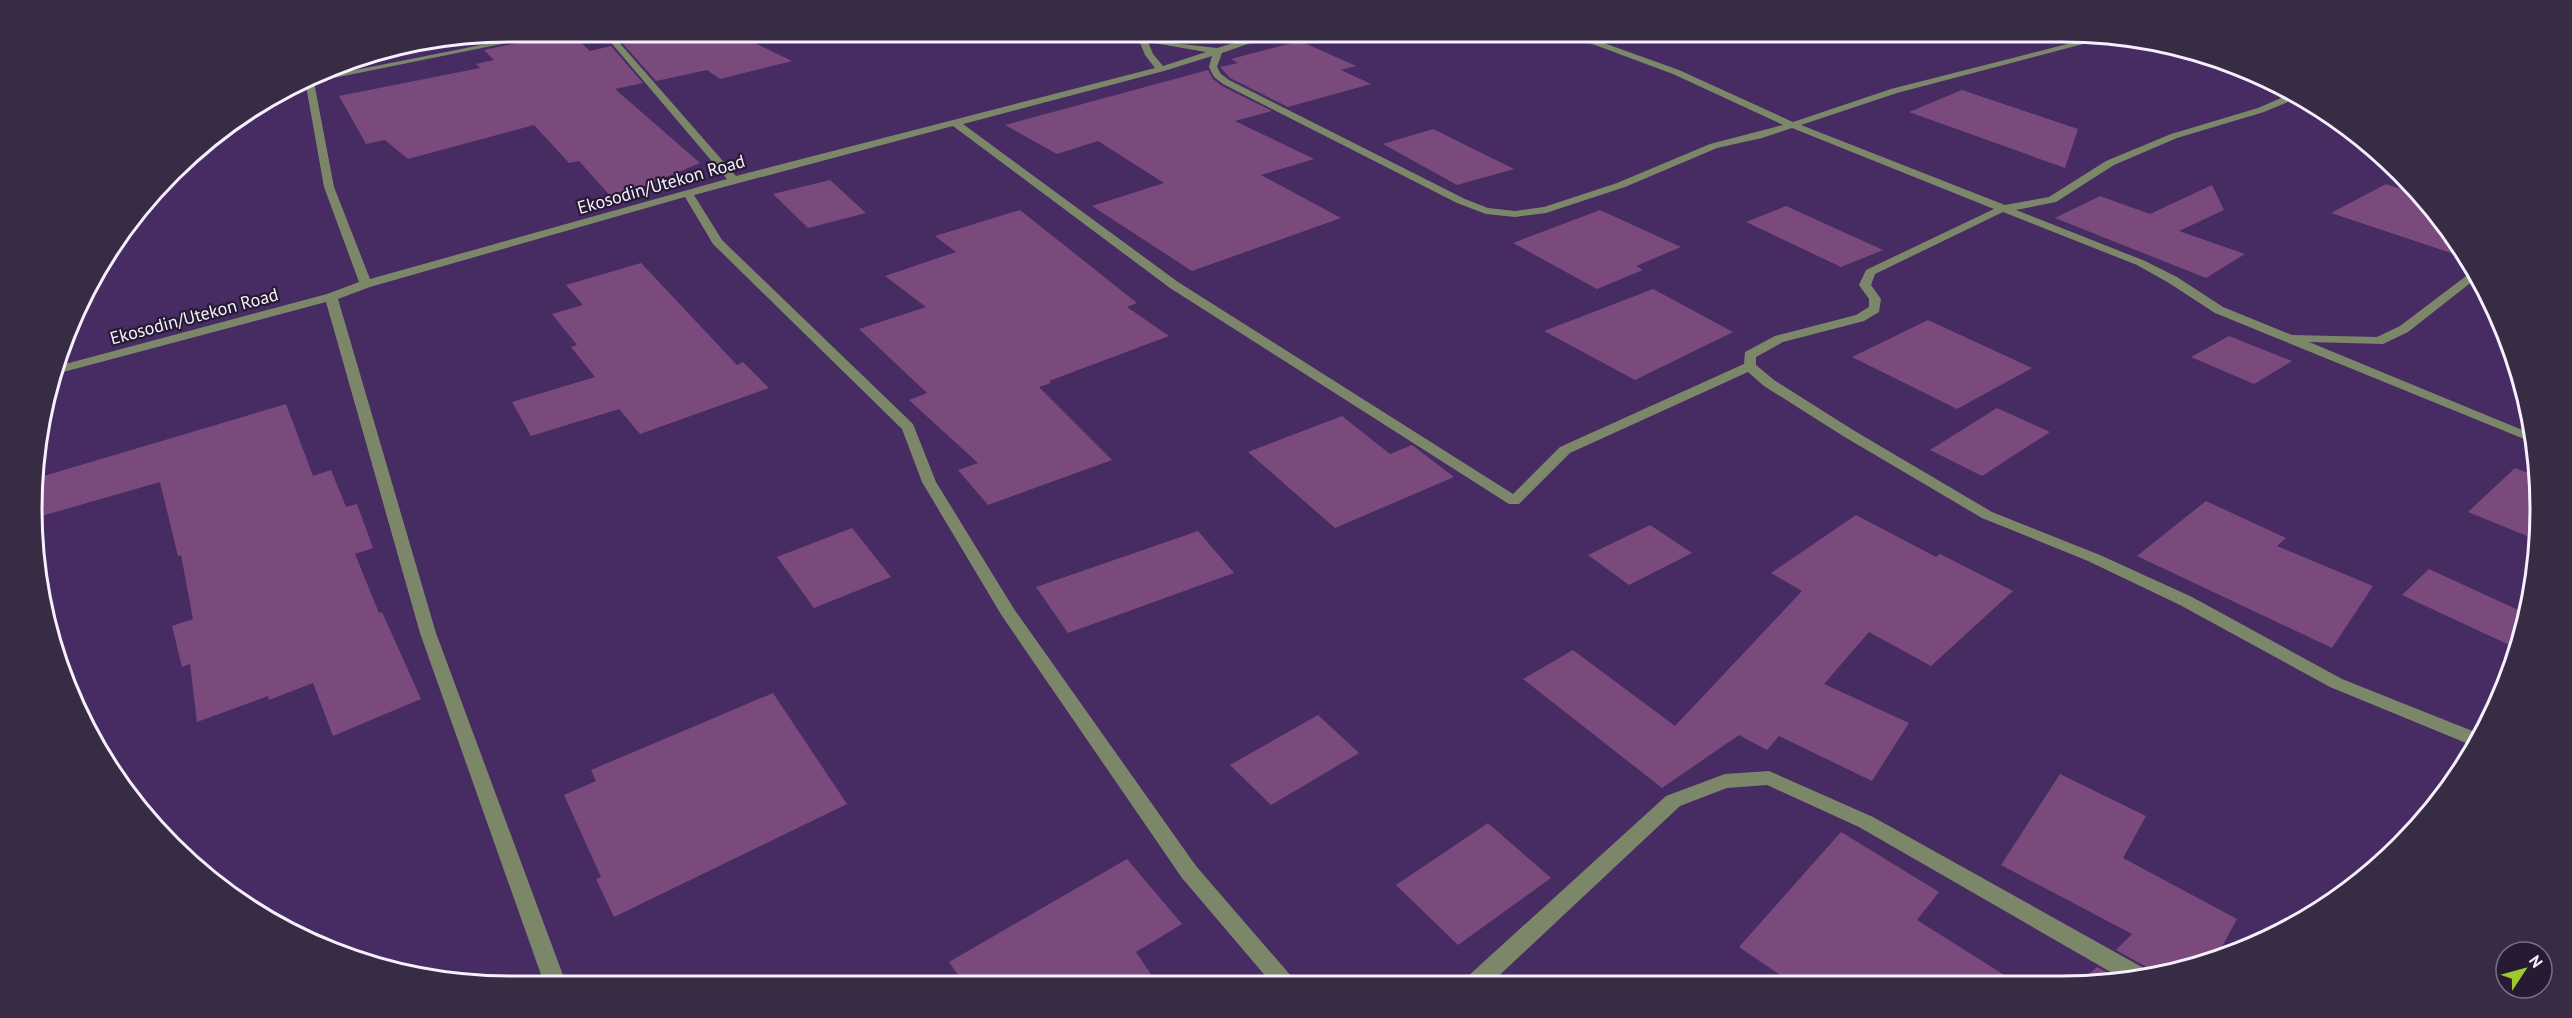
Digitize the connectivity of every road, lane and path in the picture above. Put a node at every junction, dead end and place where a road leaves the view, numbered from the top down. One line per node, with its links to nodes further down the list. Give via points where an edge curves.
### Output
1 (502, 42): 10 (street)
2 (615, 42): 15 (street)
3 (1142, 42): 9 (street)
4 (1173, 42): 8 (street)
5 (1246, 42): 8 (street, Ekosodin/Utekon Road)
6 (1597, 42): 14 (street, via 1676,72)
7 (2078, 42): 14 (street, via 1894,91)
8 (1218, 51): 9 (street, Ekosodin/Utekon Road); 14 (street, via 1213,67 1226,82 1412,178 1486,211 1515,214 1546,210 1621,185 1713,146)
9 (1161, 69): 13 (street, Ekosodin/Utekon Road)
10 (346, 72)
11 (310, 86): 19 (street, via 329,187)
12 (2287, 99): 17 (street, via 2174,136 2110,162 2052,200)
13 (957, 123): 15 (street, Ekosodin/Utekon Road); 22 (street, via 1174,285 1514,501 1565,450)
14 (1792, 125): 17 (street)
15 (734, 180): 16 (street, Ekosodin/Utekon Road)
16 (688, 193): 19 (street, Ekosodin/Utekon Road); 28 (street, via 717,242 908,427 929,482 1008,612 1189,872)
17 (2002, 209): 21 (street, via 2141,263 2219,310); 22 (street, via 1870,273 1865,285 1875,299 1875,309 1860,318 1779,339 1750,355)
18 (2469, 279): 21 (street, via 2404,328 2379,341)
19 (366, 284): 20 (street, Ekosodin/Utekon Road)
20 (331, 297): 23 (street, Ekosodin/Utekon Road); 27 (street, via 428,633)
21 (2281, 337): 24 (street)
22 (1750, 366): 25 (street, via 1769,383 1848,434 1987,515 2165,591 2336,683)
23 (64, 368)
24 (2524, 435)
25 (2470, 737)
26 (2129, 971): 29 (street, via 1866,822 1769,778 1725,781 1673,801)
27 (552, 976)
28 (1280, 976)
29 (1484, 976)

